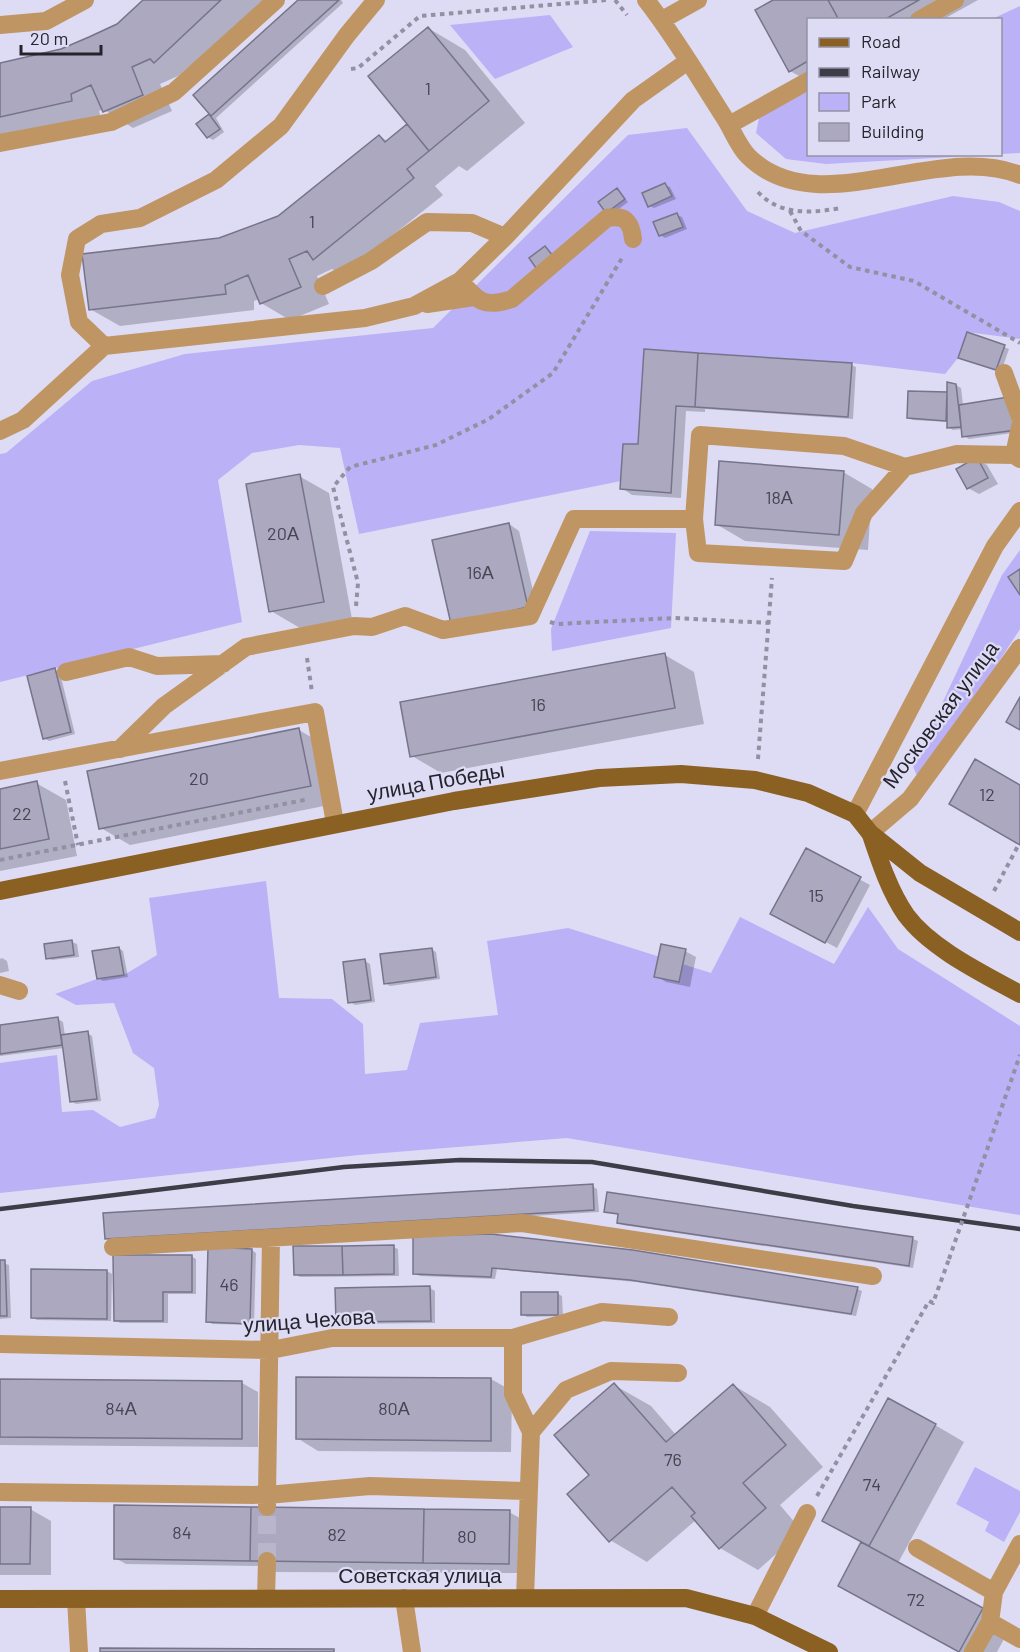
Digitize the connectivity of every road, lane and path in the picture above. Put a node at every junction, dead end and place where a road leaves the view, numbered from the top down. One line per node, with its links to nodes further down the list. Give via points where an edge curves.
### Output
1 (85, 0): 12 (street, via 46,21)
2 (276, 0): 17 (street, via 174,92 111,122)
3 (376, 0): 14 (street)
4 (607, 0): 14 (path, via 420,16 358,68)
5 (615, 0): 9 (path)
6 (646, 0): 11 (street)
7 (698, 0): 11 (street)
8 (954, 0): 10 (street)
9 (629, 18)
10 (923, 18)
11 (662, 20): 13 (street)
12 (0, 25)
13 (688, 61): 16 (street); 22 (street, via 633,100)
14 (320, 72): 29 (street, via 281,126 216,180 140,218 101,224 77,239 70,274 79,322)
15 (807, 82): 16 (street)
16 (729, 125): 18 (street, via 748,156 784,180 825,185 958,165 1009,170)
17 (0, 143)
18 (1020, 175)
19 (752, 185): 21 (path, via 765,200)
20 (845, 207): 21 (path, via 812,213)
21 (790, 210): 28 (path, via 801,231 850,267 914,281)
22 (505, 237): 24 (street); 25 (street, via 472,223 427,222 371,261)
23 (633, 239): 26 (street, via 627,220 619,216 607,218 512,299 492,305); 41 (path, via 553,373 489,419 436,445 350,467 333,487 358,583)
24 (460, 281): 26 (street); 27 (street)
25 (323, 286)
26 (474, 297): 27 (street)
27 (414, 306): 29 (street, via 365,318)
28 (1020, 343)
29 (104, 346): 33 (street, via 23,420)
30 (1004, 373): 31 (street)
31 (1020, 417)
32 (1020, 428): 34 (street)
33 (0, 431)
34 (1017, 457): 35 (street, via 957,454)
35 (905, 467): 37 (street, via 844,447 700,435); 37 (street, via 864,513 844,561 698,553)
36 (1020, 511): 52 (street, via 995,546)
37 (694, 519): 39 (street, via 574,519)
38 (771, 594): 40 (path)
39 (530, 616): 40 (path, via 557,624 674,618); 41 (street, via 443,630 405,616 372,627)
40 (769, 623): 47 (path)
41 (354, 626): 44 (street, via 246,647)
42 (1020, 648): 54 (street, Московская улица, via 910,799)
43 (308, 662): 46 (path)
44 (223, 664): 45 (street, via 157,666 129,657); 48 (street, via 164,706)
45 (66, 672)
46 (315, 712): 48 (street); 51 (street)
47 (762, 737)
48 (120, 749): 49 (street)
49 (0, 771)
50 (66, 789): 56 (path)
51 (330, 795): 53 (street); 56 (path)
52 (855, 814): 53 (main road, улица Победы, via 808,793 755,780 681,774 576,781); 54 (main road, улица Победы)
53 (335, 823): 59 (main road, улица Победы)
54 (870, 833): 60 (main road, улица Победы, via 920,873); 63 (main road, улица Победы, via 884,873 907,916 942,948)
55 (1019, 844): 58 (path)
56 (78, 845): 57 (path)
57 (0, 860)
58 (995, 889)
59 (0, 891)
60 (1020, 932)
61 (0, 985): 62 (street)
62 (19, 991)
63 (1020, 994)
64 (1020, 1055): 77 (path, bridge, via 933,1303 929,1301)
65 (271, 1239): 66 (street); 67 (street, via 522,1223); 71 (street)
66 (112, 1246)
67 (873, 1276)
68 (669, 1317): 69 (street, улица Чехова, via 602,1312)
69 (513, 1338): 71 (street, улица Чехова, via 332,1338); 73 (street, via 513,1394)
70 (0, 1344): 71 (street, улица Чехова)
71 (271, 1350): 76 (street)
72 (678, 1373): 73 (street, via 611,1371 567,1390)
73 (531, 1432): 74 (street)
74 (527, 1491): 76 (street, via 370,1486); 84 (street)
75 (0, 1492): 76 (street)
76 (267, 1501)
77 (807, 1513): 87 (street)
78 (1020, 1544): 81 (street)
79 (917, 1548): 81 (street)
80 (267, 1561): 82 (street)
81 (994, 1592): 88 (street)
82 (266, 1598): 83 (main road, Советская улица); 86 (main road, Советская улица)
83 (404, 1598): 84 (main road, Советская улица); 91 (street)
84 (525, 1598): 87 (main road, Советская улица, via 686,1598)
85 (0, 1599): 86 (main road, Советская улица)
86 (76, 1599): 90 (street)
87 (755, 1616): 92 (main road, Советская улица)
88 (990, 1622): 89 (street); 93 (street)
89 (1020, 1638)
90 (79, 1652)
91 (412, 1652)
92 (829, 1652)
93 (973, 1652)

